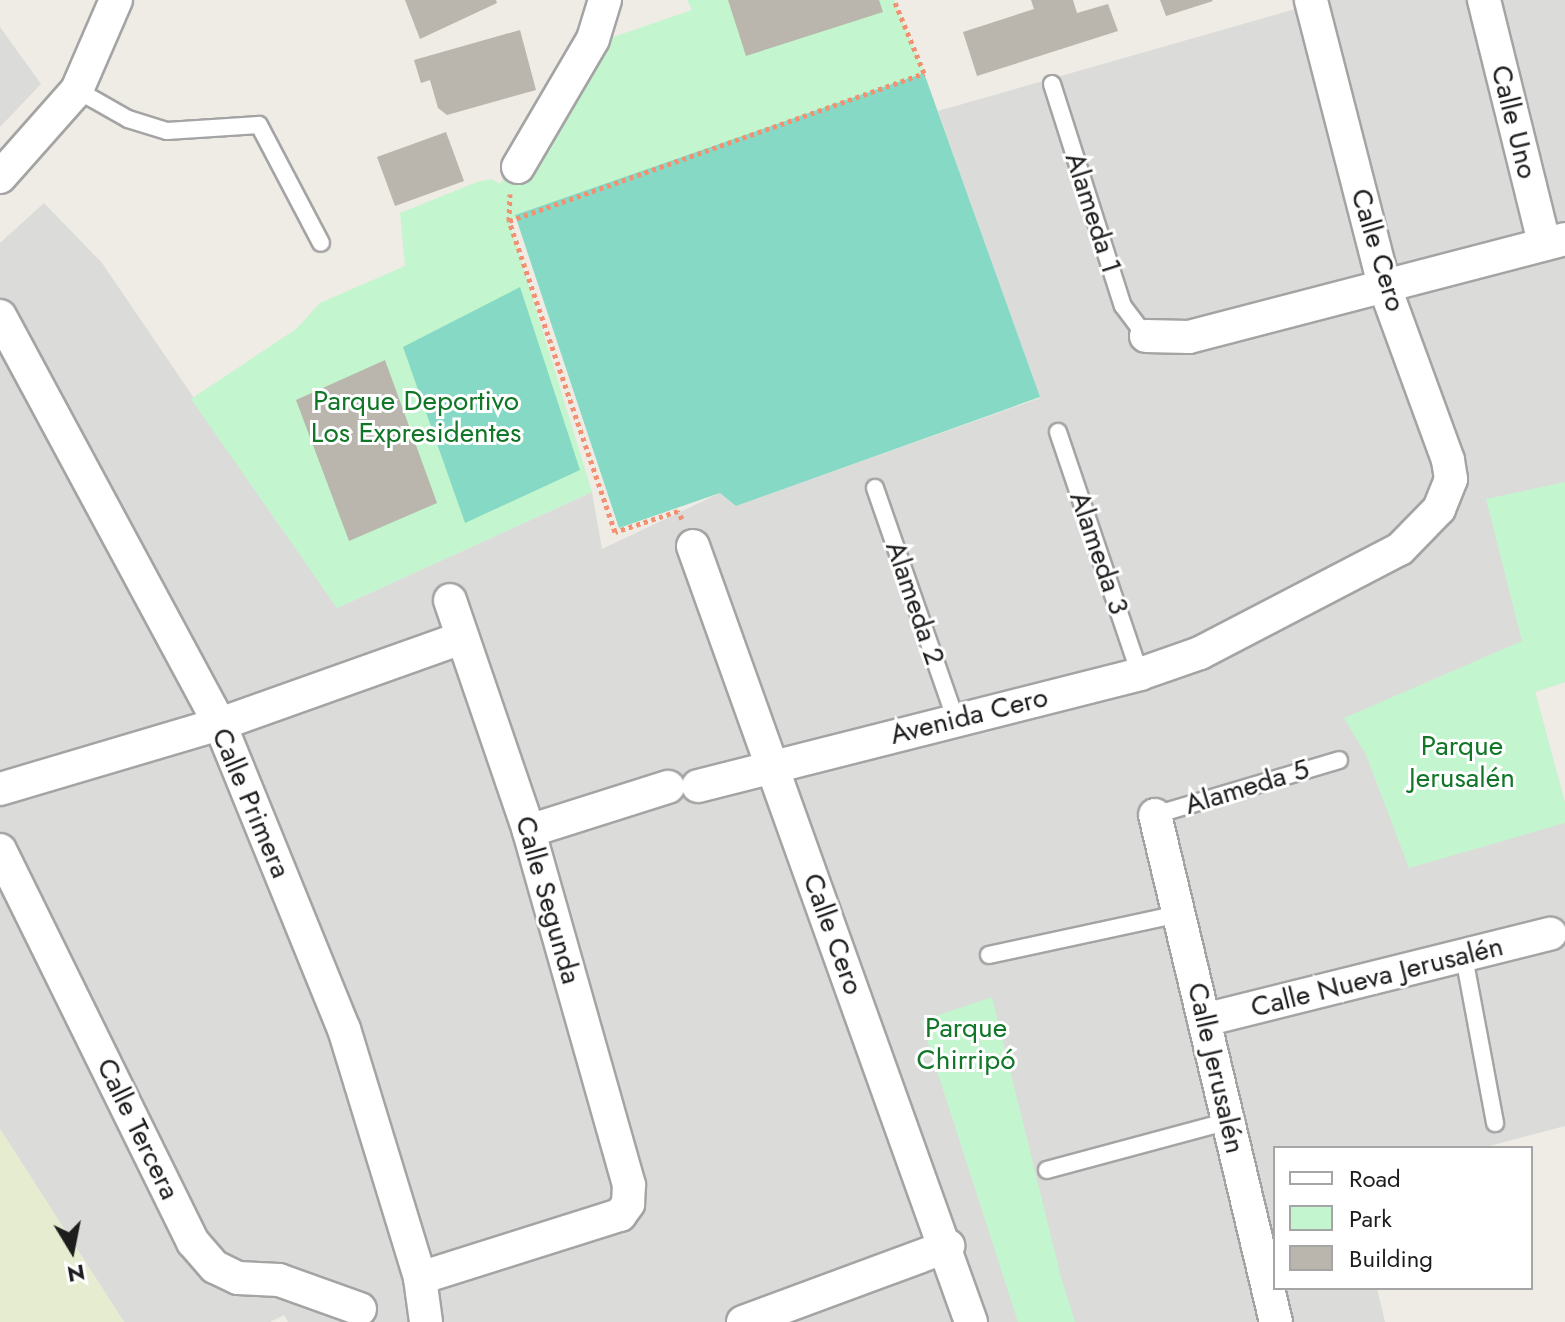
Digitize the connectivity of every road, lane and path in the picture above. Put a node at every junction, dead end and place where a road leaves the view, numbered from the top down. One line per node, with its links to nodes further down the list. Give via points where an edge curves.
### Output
1 (116, 0): 7 (street)
2 (605, 0): 8 (street, via 593,39)
3 (894, 0): 18 (path, via 924,73 509,221 615,532 678,511)
4 (1484, 0): 10 (street, Calle Uno)
5 (1311, 2): 12 (street, Calle Cero)
6 (1052, 84): 14 (lane, Alameda 1, via 1123,306)
7 (77, 90): 9 (street); 11 (lane, via 128,119 167,131 259,125)
8 (518, 167)
9 (0, 177)
10 (1554, 241): 12 (street)
11 (321, 243)
12 (1384, 285): 14 (street, via 1189,337); 17 (street, Calle Cero, via 1444,448)
13 (0, 316): 23 (street, Calle Primera)
14 (1146, 336)
15 (1058, 432): 21 (lane, Alameda 3)
16 (875, 488): 22 (lane, Alameda 2)
17 (1448, 493): 21 (street, Avenida Cero, via 1400,549 1238,638)
18 (693, 546): 25 (street, Calle Cero)
19 (450, 600): 20 (street, Calle Segunda)
20 (461, 638): 23 (street); 28 (street, Calle Segunda)
21 (1140, 674): 22 (street, Avenida Cero)
22 (955, 718): 25 (street, Avenida Cero)
23 (220, 724): 26 (street); 39 (street, Calle Primera, via 344,1029)
24 (1339, 760): 27 (lane, Alameda 5)
25 (772, 767): 28 (street, Avenida Cero); 38 (street, Calle Cero)
26 (0, 789)
27 (1155, 815): 30 (street, Calle Jerusalén)
28 (529, 831): 39 (street, Calle Segunda, via 629,1185 628,1204 620,1215)
29 (0, 850): 40 (street, Calle Tercera, via 193,1242 215,1267 238,1278 279,1280)
30 (1179, 914): 32 (lane); 34 (street, Calle Jerusalén)
31 (1550, 934): 33 (street, Calle Nueva Jerusalén)
32 (989, 955)
33 (1464, 957): 34 (street, Calle Nueva Jerusalén); 36 (lane)
34 (1204, 1020): 35 (street, Calle Jerusalén)
35 (1228, 1121): 37 (lane); 44 (street, Calle Jerusalén)
36 (1495, 1123)
37 (1047, 1170)
38 (948, 1246): 42 (street); 43 (street, Calle Cero)
39 (420, 1278): 41 (street, Calle Primera)
40 (360, 1309)
41 (426, 1322)
42 (745, 1322)
43 (971, 1322)
44 (1276, 1322)

